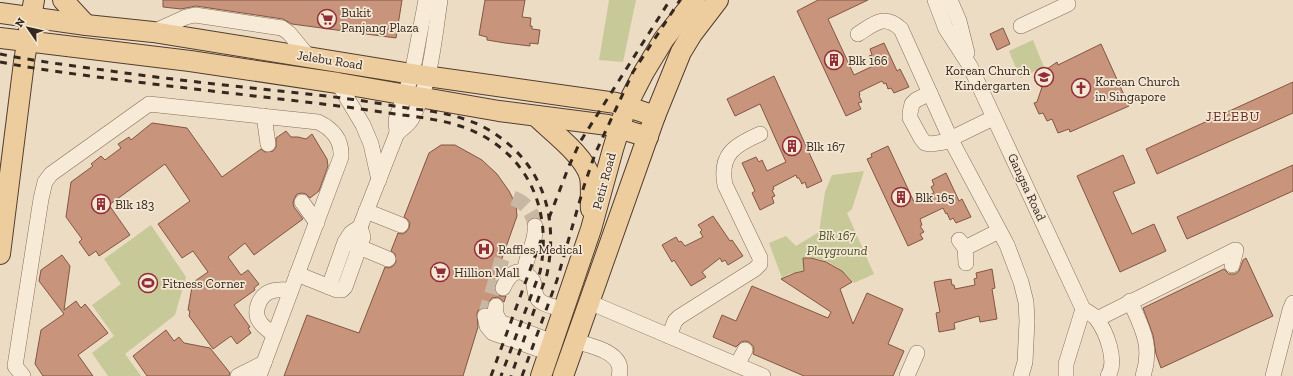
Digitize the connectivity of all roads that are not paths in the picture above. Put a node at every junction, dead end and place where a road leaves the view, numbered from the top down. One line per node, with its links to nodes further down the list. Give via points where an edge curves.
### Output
1 (63, 0): 11 (main road)
2 (426, 0): 17 (street)
3 (440, 0): 17 (street)
4 (695, 0): 21 (main road, Petir Road, via 664,39)
5 (718, 0): 23 (main road, Petir Road, via 681,52)
6 (935, 0): 16 (street, Gangsa Road, via 946,29)
7 (950, 0): 16 (street, Gangsa Road, via 959,21)
8 (1068, 4): 12 (street)
9 (4, 9): 10 (main road, Jelebu Road); 14 (main road)
10 (33, 9): 11 (main road, Jelebu Road); 15 (main road)
11 (86, 25): 17 (main road, Jelebu Road, via 153,32)
12 (1021, 26)
13 (858, 34): 19 (street, via 884,20 901,28)
14 (0, 37): 15 (main road, Jelebu Road)
15 (27, 42): 18 (main road, Jelebu Road, via 190,61); 44 (main road)
16 (970, 66): 25 (street, Gangsa Road)
17 (420, 75): 20 (street); 21 (main road, Jelebu Road)
18 (338, 83): 20 (main road, Jelebu Road); 31 (street, via 363,125 371,144)
19 (930, 93): 29 (street); 29 (street, via 912,104 910,118 925,143 937,144)
20 (412, 96): 24 (main road, Jelebu Road); 31 (street, via 410,122 397,133)
21 (626, 106): 23 (main road, Jelebu Road); 26 (main road, Petir Road)
22 (264, 116): 30 (street); 34 (street, via 318,122 331,130 339,142 341,157); 69 (street, via 149,104 51,174 45,182 40,199 15,366)
23 (655, 116): 28 (main road, Petir Road)
24 (537, 117): 26 (main road, Jelebu Road); 39 (main road, via 572,149 583,162 590,177)
25 (993, 118): 29 (street); 56 (street, Gangsa Road)
26 (620, 128): 28 (main road, Jelebu Road); 39 (main road, Petir Road)
27 (760, 134): 61 (street, via 741,142 732,150 725,164 723,178 760,258 760,264 679,317)
28 (648, 137): 40 (main road, Petir Road)
29 (951, 140): 38 (street)
30 (268, 144)
31 (379, 180): 33 (street)
32 (302, 202): 34 (street)
33 (366, 211): 35 (street); 37 (street)
34 (316, 223): 48 (street)
35 (401, 225)
36 (535, 226): 47 (street, via 535,237 525,265)
37 (360, 227): 41 (street, via 351,233); 42 (street, via 363,237)
38 (999, 231): 43 (street); 76 (street, via 1022,282 1027,306 1026,344)
39 (590, 232): 40 (main road, via 608,230); 57 (main road, Petir Road)
40 (613, 233): 53 (main road, Petir Road)
41 (345, 242): 42 (street); 49 (street)
42 (360, 248): 45 (street); 49 (street, via 345,287 342,290)
43 (964, 250)
44 (0, 254)
45 (388, 259)
46 (1232, 265): 52 (street, via 1236,250)
47 (525, 273): 50 (street, via 517,272 510,275); 57 (street, via 533,281 538,299)
48 (297, 274): 49 (street); 51 (street)
49 (328, 287)
50 (502, 288)
51 (291, 290): 60 (street); 60 (street, via 270,291 263,296 258,305 256,315 259,321)
52 (1130, 301): 59 (street); 78 (street, via 1145,334 1147,348)
53 (588, 302): 61 (street); 62 (main road, Petir Road)
54 (1293, 303): 79 (street)
55 (496, 306): 63 (street, via 495,312 500,322)
56 (1083, 309): 59 (street, Gangsa Road); 77 (street, via 1066,364)
57 (564, 310): 63 (main road, Petir Road)
58 (485, 316): 63 (street, via 487,326 494,333)
59 (1096, 319): 68 (street, Gangsa Road, via 1106,335 1110,349 1112,366)
60 (274, 335): 67 (street)
61 (669, 336): 66 (street)
62 (574, 341): 72 (main road, Petir Road); 73 (street, via 609,353 616,358 620,366)
63 (551, 347): 71 (main road, Petir Road)
64 (745, 350): 66 (street)
65 (917, 352): 75 (street)
66 (737, 365): 74 (street)
67 (261, 369): 70 (street)
68 (1109, 375)
69 (23, 376)
70 (238, 376)
71 (542, 376)
72 (563, 376)
73 (619, 376)
74 (762, 376)
75 (907, 376)
76 (1021, 376)
77 (1066, 376)
78 (1143, 376)
79 (1273, 376)

